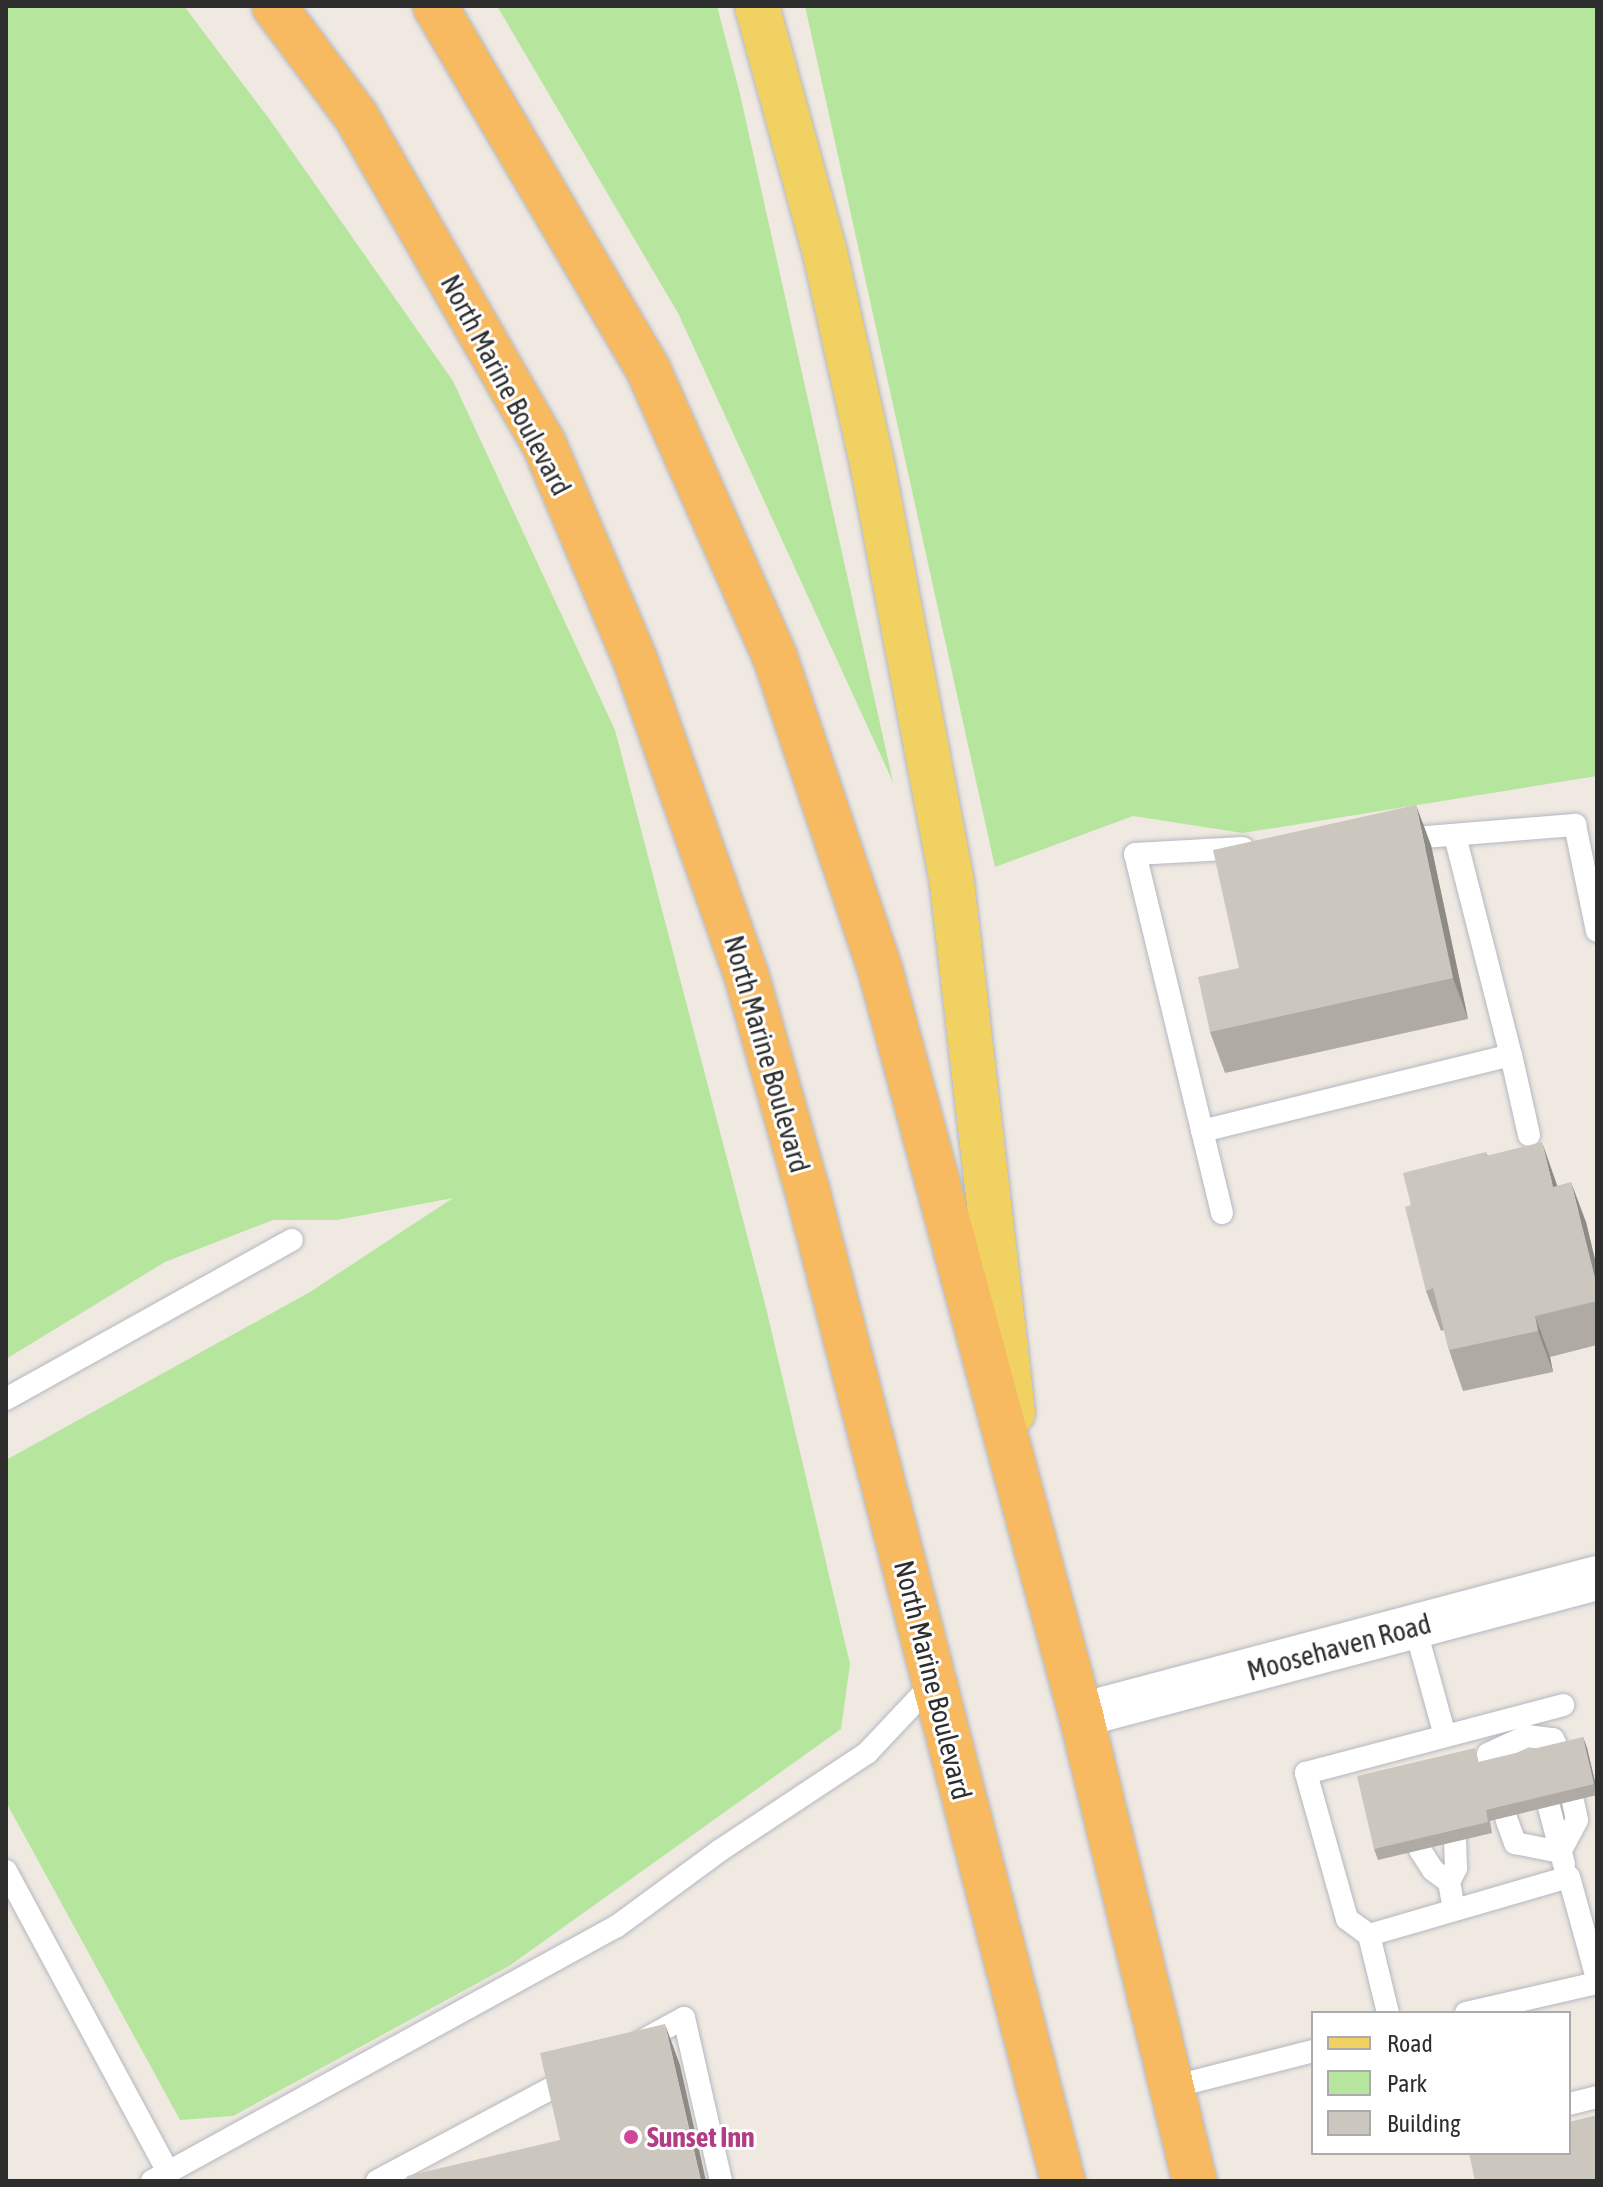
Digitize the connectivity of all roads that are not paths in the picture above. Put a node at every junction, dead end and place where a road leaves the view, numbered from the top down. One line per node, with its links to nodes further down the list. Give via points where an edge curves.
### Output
1 (274, 6): 17 (highway, North Marine Boulevard, via 356,116 544,444 636,662 746,974 807,1189)
2 (435, 6): 14 (highway, via 648,369 775,657 880,969)
3 (757, 6): 14 (main road, via 825,253 866,437 952,883)
4 (1455, 836): 5 (lane); 7 (lane, via 1575,825); 8 (lane)
5 (1378, 840)
6 (1272, 846): 9 (lane, via 1135,854)
7 (1597, 931)
8 (1511, 1055): 9 (lane); 10 (lane)
9 (1202, 1131): 11 (lane)
10 (1529, 1135)
11 (1222, 1213)
12 (292, 1240): 13 (lane)
13 (6, 1399)
14 (1024, 1506): 19 (highway)
15 (1597, 1578): 16 (street, Moosehaven Road)
16 (1415, 1627): 19 (street, Moosehaven Road); 21 (lane)
17 (933, 1683): 41 (lane, via 867,1753 617,1926); 44 (highway, North Marine Boulevard)
18 (1563, 1705): 20 (lane)
19 (1081, 1715): 38 (highway)
20 (1524, 1726): 20 (lane, via 1488,1754 1513,1766); 21 (lane); 22 (lane, via 1553,1739)
21 (1445, 1736): 31 (lane, via 1411,1758 1306,1773 1347,1919)
22 (1560, 1754)
23 (1573, 1801): 26 (lane, via 1577,1820)
24 (1455, 1841): 29 (lane, via 1456,1868)
25 (1420, 1850): 29 (lane)
26 (1560, 1852): 26 (lane, via 1527,1812 1526,1830); 28 (lane)
27 (6, 1871): 41 (lane)
28 (1569, 1877): 30 (lane); 32 (lane)
29 (1449, 1882): 30 (lane)
30 (1454, 1910): 31 (lane)
31 (1369, 1935): 33 (lane)
32 (1597, 1981): 34 (lane)
33 (1388, 2011)
34 (1474, 2011)
35 (628, 2048): 43 (lane, via 684,2018)
36 (1311, 2052): 38 (lane)
37 (587, 2070): 42 (lane)
38 (1172, 2087): 45 (highway)
39 (1597, 2097): 40 (lane)
40 (1571, 2104)
41 (160, 2177)
42 (377, 2181)
43 (721, 2181)
44 (1063, 2181)
45 (1195, 2181)

